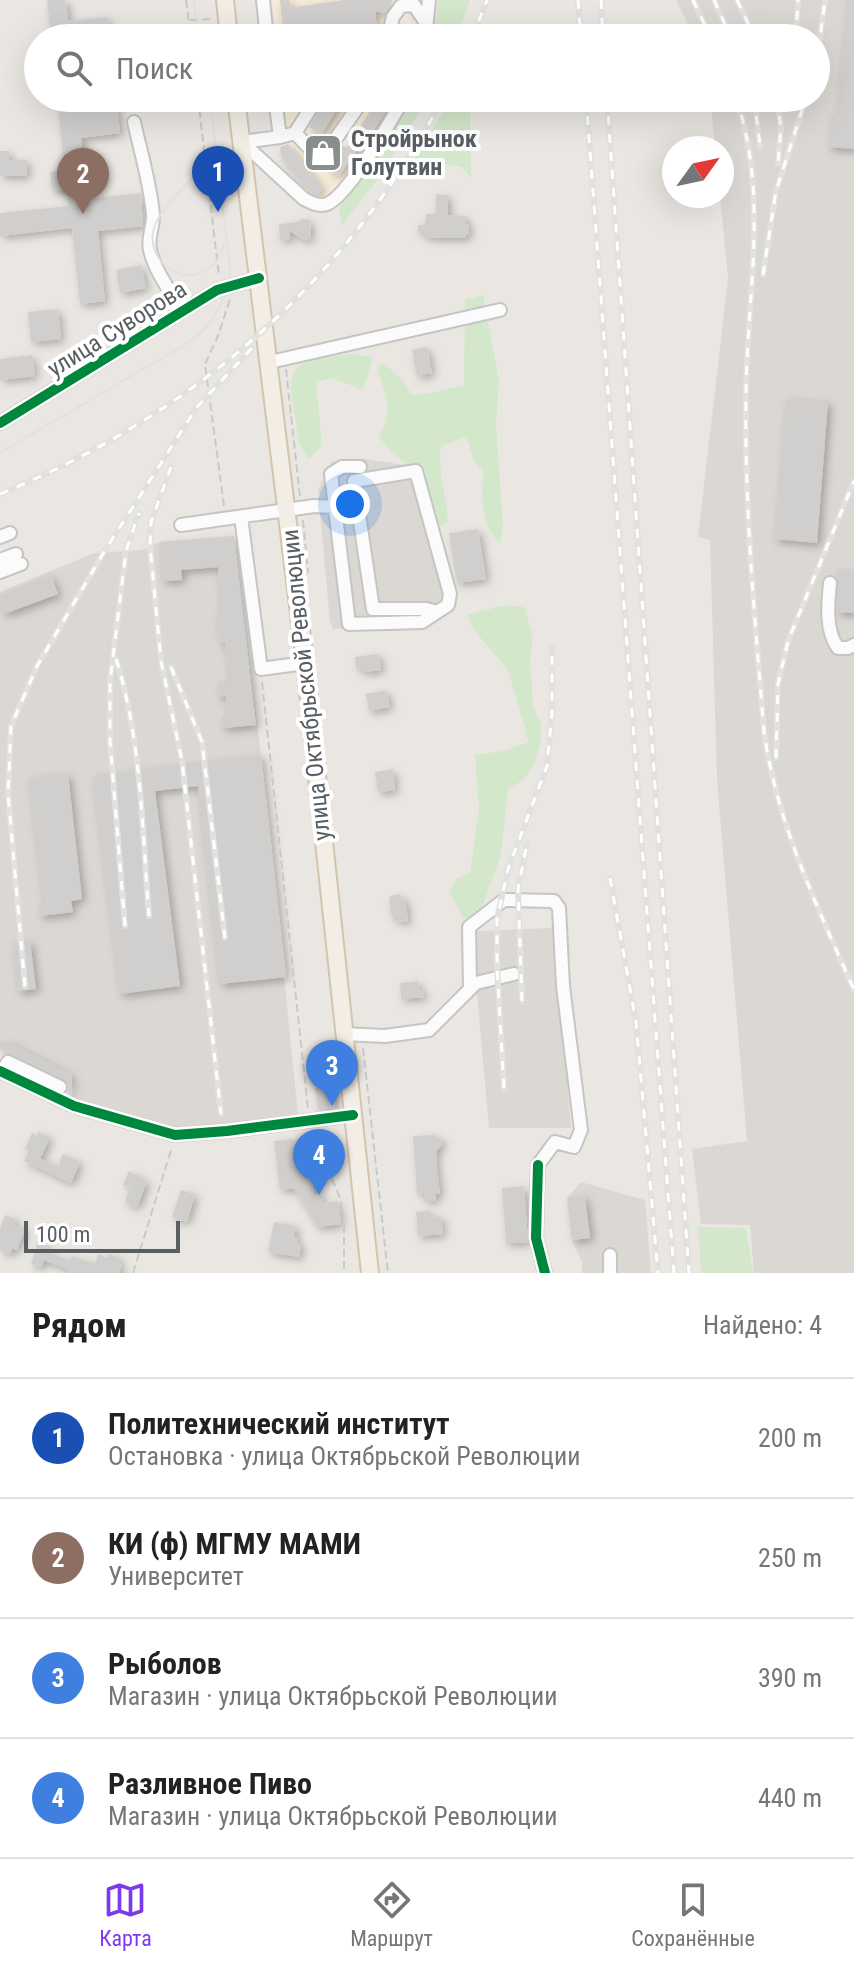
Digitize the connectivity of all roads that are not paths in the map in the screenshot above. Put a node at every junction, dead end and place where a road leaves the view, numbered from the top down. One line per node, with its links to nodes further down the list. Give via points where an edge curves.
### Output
1 (225, 0): 5 (main road)
2 (263, 0): 6 (street)
3 (429, 0): 4 (street)
4 (426, 23): 7 (street, via 414,5 401,6)
5 (228, 24)
6 (266, 24)
7 (391, 24)
8 (238, 112): 16 (main road, улица Октябрьской Революции)
9 (277, 112): 15 (street)
10 (308, 112): 14 (street)
11 (354, 112): 14 (street, via 321,160)
12 (395, 112): 16 (street, via 352,180 326,205 304,199)
13 (134, 122): 19 (street, via 153,219 149,247)
14 (295, 133): 15 (street)
15 (280, 137): 16 (street)
16 (241, 142): 17 (main road, улица Октябрьской Революции)
17 (259, 278): 19 (street, улица Суворова, via 229,282); 20 (main road, улица Октябрьской Революции)
18 (500, 310): 20 (street)
19 (182, 311): 21 (street, улица Суворова)
20 (270, 362): 24 (main road, улица Октябрьской Революции)
21 (0, 423)
22 (360, 467): 23 (street, via 342,467 331,474)
23 (335, 507): 24 (street); 30 (street, via 349,624 422,622)
24 (286, 511): 25 (street); 32 (main road, улица Октябрьской Революции)
25 (241, 517): 26 (street); 32 (street, via 261,669)
26 (181, 525)
27 (0, 560): 28 (street, via 19,559)
28 (0, 572)
29 (830, 583): 31 (street, via 833,641 838,648)
30 (437, 612): 30 (street, via 448,605 450,594 416,471 354,481 373,609)
31 (854, 645)
32 (305, 663): 35 (main road, улица Октябрьской Революции)
33 (514, 974): 34 (street)
34 (470, 988): 35 (street, via 429,1030); 41 (street, via 469,927 504,900 554,901 559,908 581,1130 574,1147 555,1142 538,1165 536,1238)
35 (343, 1034): 38 (main road, улица Октябрьской Революции)
36 (0, 1071): 37 (street, via 8,1062); 38 (street, via 99,1116 175,1135)
37 (60, 1087)
38 (353, 1115): 40 (main road, улица Октябрьской Революции)
39 (610, 1255): 42 (street)
40 (370, 1273)
41 (545, 1273)
42 (610, 1273)

